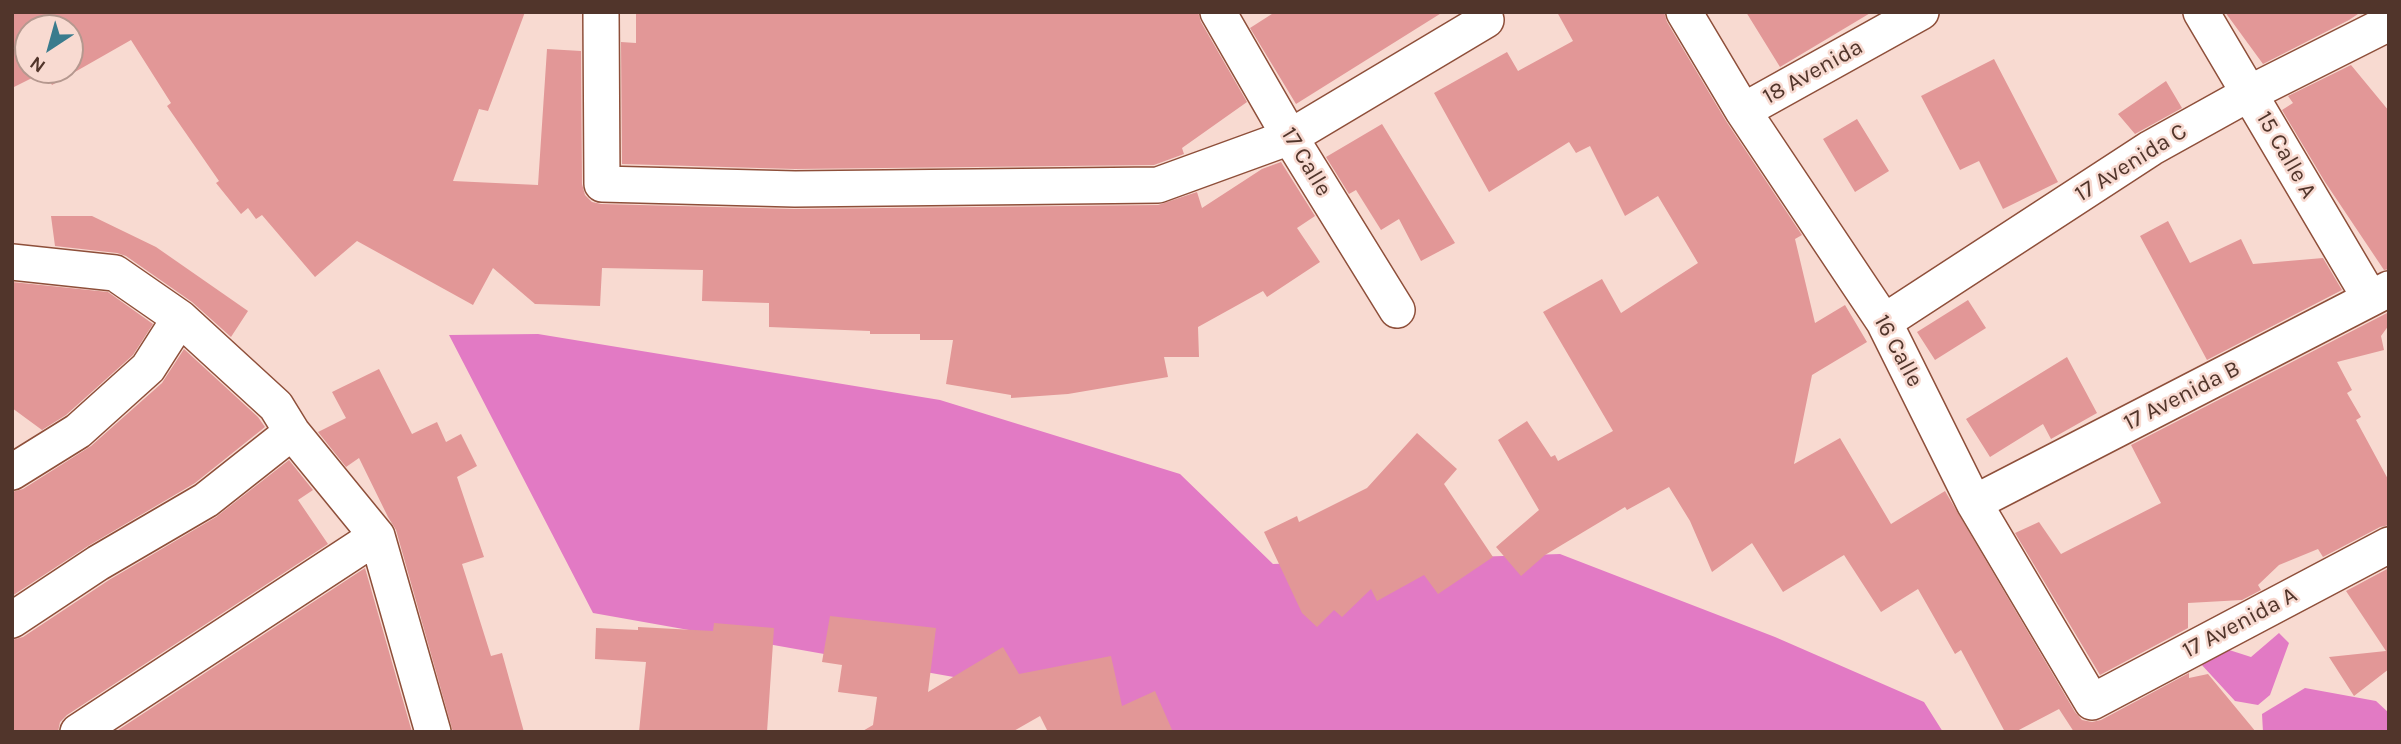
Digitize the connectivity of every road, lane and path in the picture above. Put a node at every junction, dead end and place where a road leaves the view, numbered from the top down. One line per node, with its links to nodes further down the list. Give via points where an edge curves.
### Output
1 (601, 12): 10 (street, via 601,184 795,189 1158,185)
2 (1218, 12): 10 (street, 17 Calle)
3 (1684, 12): 9 (street, 16 Calle)
4 (1920, 12): 9 (street, 18 Avenida)
5 (2201, 12): 8 (street, 15 Calle A)
6 (1486, 20): 10 (street)
7 (2389, 23): 8 (street, 17 Avenida C)
8 (2250, 93): 12 (street, 15 Calle A); 15 (street, 17 Avenida C, via 2151,148)
9 (1743, 111): 15 (street, 16 Calle)
10 (1290, 137): 13 (street, 17 Calle)
11 (12, 262): 14 (street, via 115,273)
12 (2379, 294): 18 (street, 17 Avenida B)
13 (1397, 310)
14 (180, 318): 16 (street, via 276,406); 17 (street, via 148,368 78,431)
15 (1884, 321): 18 (street, 16 Calle)
16 (292, 432): 19 (street); 21 (street, via 206,500)
17 (12, 472)
18 (1975, 503): 22 (street, 16 Calle)
19 (377, 536): 23 (street); 24 (street)
20 (2389, 545): 22 (street, 17 Avenida A)
21 (12, 620)
22 (2092, 702)
23 (78, 732)
24 (433, 732)

